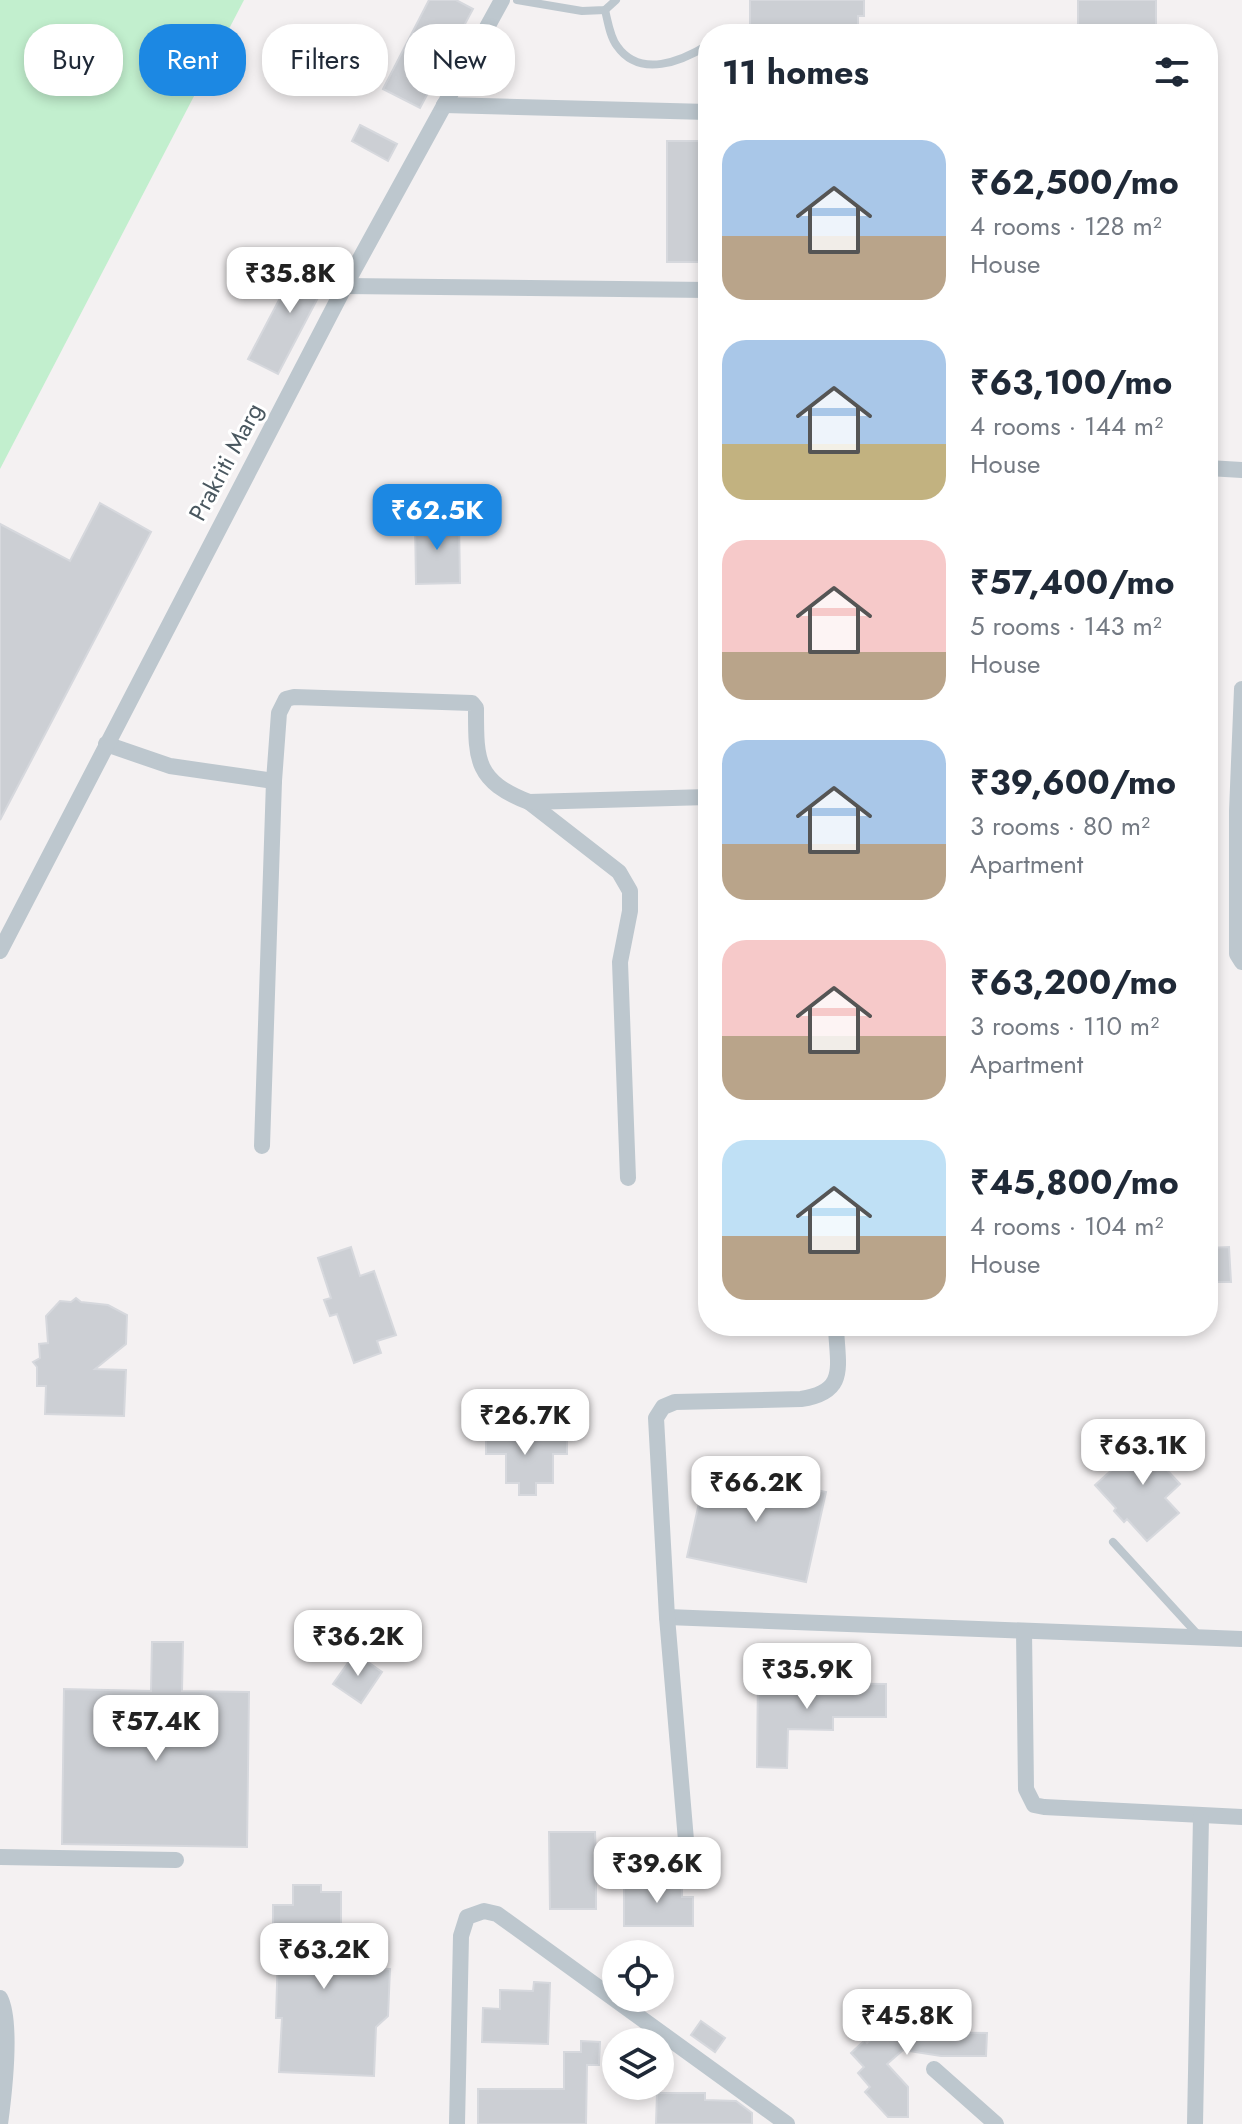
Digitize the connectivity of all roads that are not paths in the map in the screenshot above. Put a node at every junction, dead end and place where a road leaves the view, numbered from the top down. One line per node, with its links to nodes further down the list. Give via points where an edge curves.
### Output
1 (502, 0): 6 (street, Prakriti Marg)
2 (517, 0): 4 (lane)
3 (616, 0): 4 (lane)
4 (605, 10): 5 (lane, via 617,46 630,59 672,63)
5 (698, 51)
6 (444, 105): 7 (street); 8 (street, Prakriti Marg)
7 (698, 112)
8 (345, 286): 9 (street); 13 (street, Prakriti Marg)
9 (698, 290)
10 (1218, 469): 11 (street)
11 (1242, 470)
12 (1242, 689): 18 (street, via 1236,869 1237,954)
13 (106, 744): 14 (street, via 170,766); 17 (street, Prakriti Marg)
14 (274, 781): 16 (street, via 279,713 290,697 472,703 483,770 511,795); 19 (street)
15 (698, 797): 16 (street)
16 (529, 802): 20 (street, via 619,872 630,891 620,962)
17 (0, 951)
18 (1242, 962)
19 (262, 1146)
20 (628, 1178)
21 (836, 1336): 23 (street, via 836,1380 820,1397 675,1402 659,1412)
22 (1113, 1542): 25 (lane)
23 (667, 1617): 24 (street); 29 (street)
24 (1024, 1631): 25 (street); 27 (street, via 1030,1801 1044,1807)
25 (1200, 1637): 26 (street)
26 (1242, 1639)
27 (1201, 1817): 28 (street); 38 (street)
28 (1242, 1817)
29 (687, 1852)
30 (0, 1857): 31 (street)
31 (176, 1860)
32 (0, 1998): 34 (street, via 5,2011)
33 (934, 2069): 37 (street)
34 (0, 2124)
35 (457, 2124): 36 (street, via 461,1936 467,1917 484,1911 497,1914)
36 (787, 2124)
37 (996, 2124)
38 (1195, 2124)

